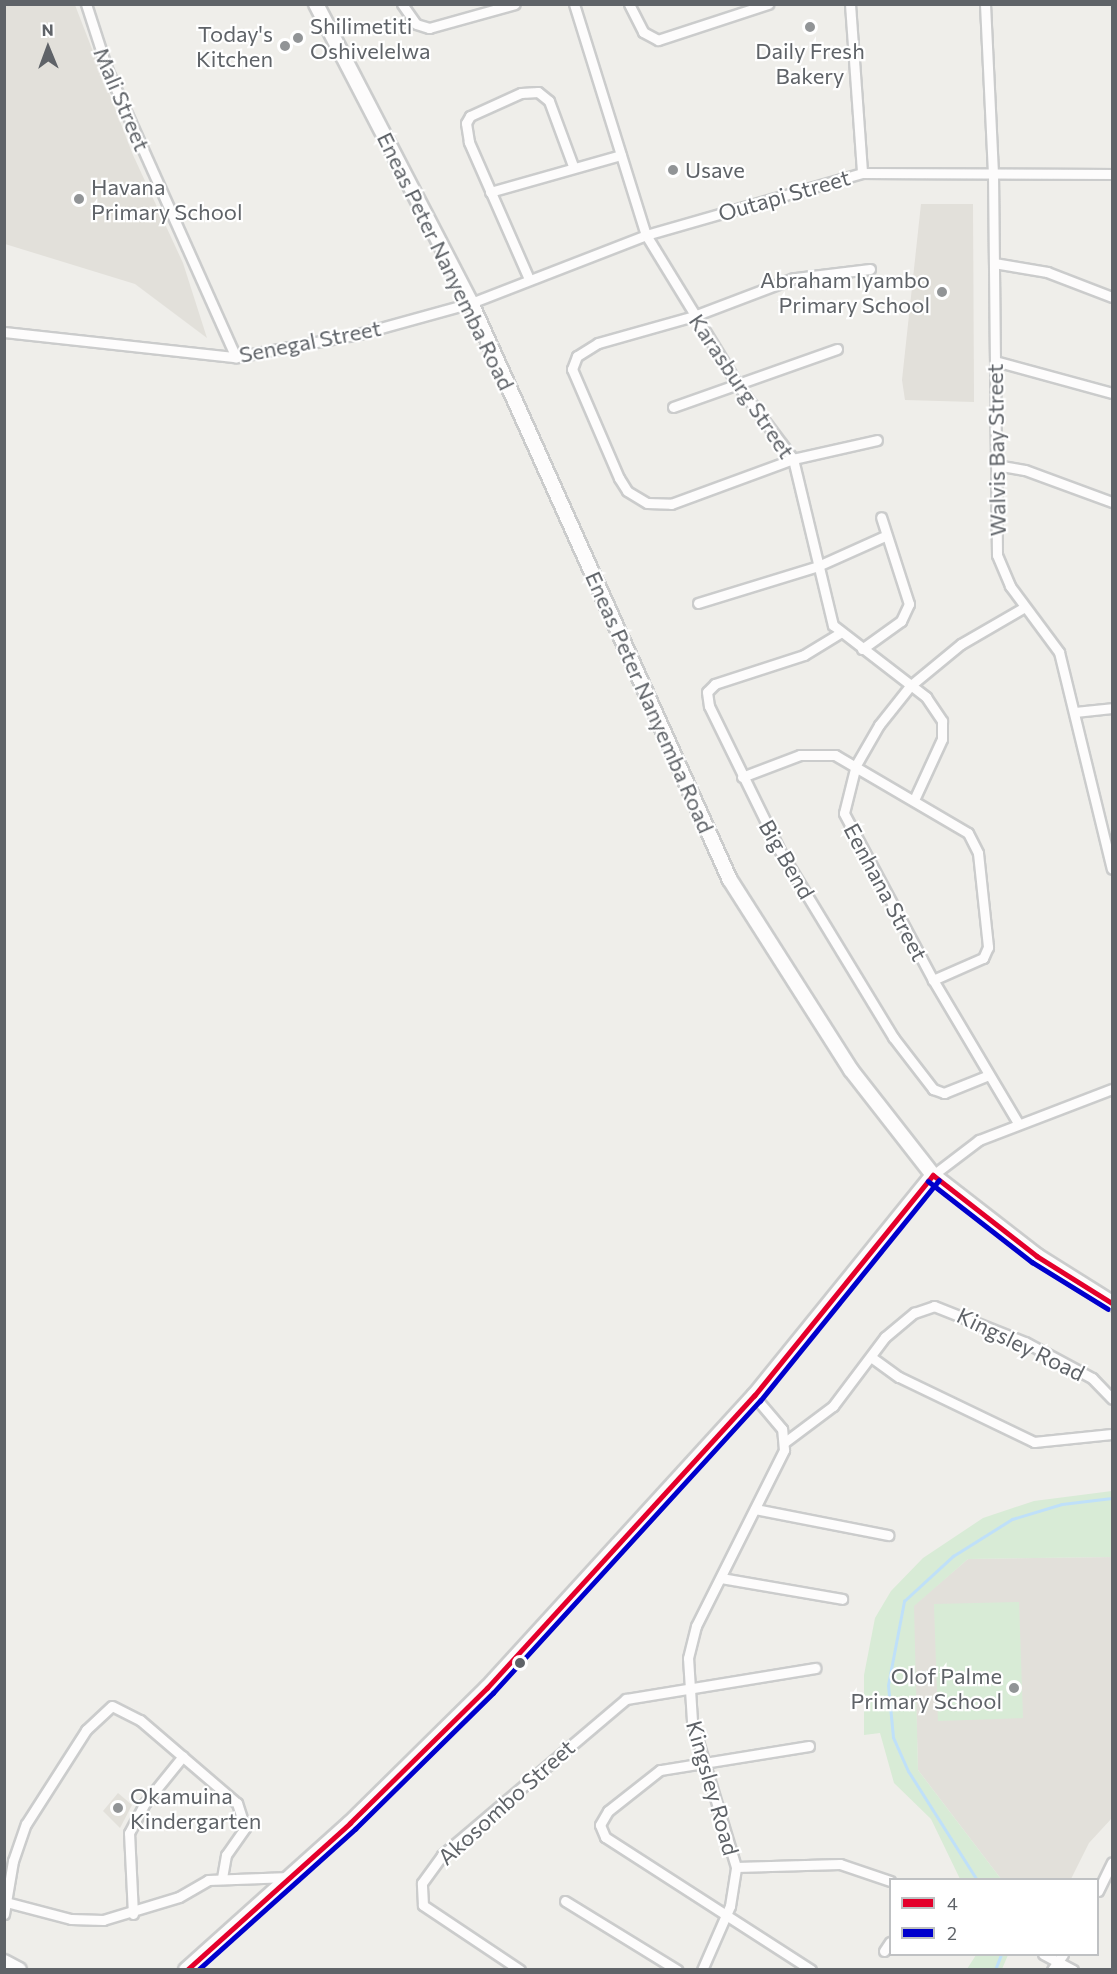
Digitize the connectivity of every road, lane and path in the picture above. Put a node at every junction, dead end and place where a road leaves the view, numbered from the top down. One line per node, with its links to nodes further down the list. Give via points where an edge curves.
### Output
1 (86, 4): 25 (street, Mali Street, via 107,69)
2 (316, 4): 21 (main road, Eneas Peter Nanyemba Road)
3 (402, 4): 4 (street, via 416,24 429,28)
4 (515, 4)
5 (574, 4): 10 (street, Karasburg Street)
6 (628, 4): 7 (street, via 644,32 658,40)
7 (768, 4)
8 (850, 4): 13 (street)
9 (985, 4): 12 (street, Walvis Bay Street)
10 (621, 155): 11 (street); 16 (street, Karasburg Street)
11 (573, 166): 15 (street); 15 (street, via 544,95 521,93 470,116 466,123 469,142)
12 (993, 173): 13 (street, Outapi Street); 14 (street, Outapi Street); 17 (street, Walvis Bay Street)
13 (862, 174): 16 (street, Outapi Street)
14 (1113, 174)
15 (490, 192): 19 (street)
16 (646, 235): 19 (street, Outapi Street); 22 (street, Karasburg Street)
17 (994, 263): 20 (street, via 1047,272); 26 (street, Walvis Bay Street)
18 (870, 269): 22 (street, via 794,278)
19 (529, 279): 21 (street, Outapi Street)
20 (1113, 297)
21 (471, 303): 25 (street, Senegal Street, via 359,334); 52 (main road, Eneas Peter Nanyemba Road, via 730,880 851,1070)
22 (694, 316): 27 (street, Karasburg Street); 31 (street, via 598,343 575,362 576,385 627,491 647,503 671,504)
23 (4, 332): 25 (street, Senegal Street)
24 (837, 349): 27 (street)
25 (236, 357)
26 (995, 360): 28 (street); 32 (street, Walvis Bay Street)
27 (739, 387): 29 (street); 31 (street, Karasburg Street)
28 (1113, 393)
29 (673, 407)
30 (877, 441): 31 (street)
31 (793, 459): 36 (street, Karasburg Street)
32 (996, 465): 33 (street, via 1025,470); 38 (street, Walvis Bay Street, via 998,555)
33 (1113, 502)
34 (881, 517): 35 (street)
35 (885, 536): 36 (street); 40 (street, via 909,604 901,621)
36 (818, 566): 37 (street); 39 (street, Karasburg Street, via 825,606)
37 (698, 603)
38 (1023, 608): 41 (street, Eenhana Street, via 961,644); 43 (street, Walvis Bay Street, via 1059,652)
39 (840, 633): 40 (street, Karasburg Street); 45 (street, Big Bend, via 804,655 710,687 709,706)
40 (862, 649): 41 (street, Karasburg Street)
41 (910, 686): 44 (street, Eenhana Street, via 879,725); 46 (street, Karasburg Street, via 938,711 943,730)
42 (1113, 708): 43 (street)
43 (1075, 712): 47 (street, Walvis Bay Street)
44 (856, 765): 45 (street, via 817,753); 46 (street); 48 (street, Eenhana Street, via 844,813)
45 (742, 777): 49 (street, Big Bend, via 780,851 893,1037 933,1089 944,1093)
46 (914, 801): 48 (street, via 972,839 989,932 983,958)
47 (1113, 869)
48 (933, 980): 49 (street, Eenhana Street)
49 (989, 1075): 51 (street, Eenhana Street)
50 (1113, 1089): 51 (street)
51 (1018, 1123): 52 (street, via 958,1152)
52 (933, 1175): 53 (main road, Eneas Peter Nanyemba Road, via 1037,1256); 55 (main road)
53 (1113, 1303)
54 (871, 1357): 56 (street, Kingsley Road, via 885,1337 914,1313 934,1306 948,1308 1092,1378); 57 (street, via 898,1377 1034,1442); 58 (street, Kingsley Road, via 833,1407)
55 (754, 1396): 58 (street, via 782,1429); 71 (main road, via 428,1751)
56 (1113, 1398)
57 (1113, 1434)
58 (785, 1442): 59 (street, Kingsley Road)
59 (755, 1509): 60 (street); 61 (street, Kingsley Road)
60 (888, 1534)
61 (721, 1578): 62 (street); 64 (street, Kingsley Road, via 690,1642)
62 (842, 1599)
63 (815, 1668): 64 (street)
64 (688, 1688): 67 (street, Kingsley Road); 83 (street, Akosombo Street, via 644,1694 615,1706 452,1845 422,1883 422,1900 429,1911)
65 (808, 1746): 67 (street)
66 (183, 1756): 70 (street, via 231,1795 242,1813 244,1828 226,1856); 75 (street, via 118,1708 112,1706 99,1716 26,1824 13,1861); 77 (street, via 145,1803 129,1833)
67 (701, 1761): 69 (street, Kingsley Road); 78 (street, via 657,1772 608,1811 601,1831)
68 (1113, 1862): 73 (street)
69 (736, 1867): 72 (street, via 840,1864); 78 (street, Kingsley Road)
70 (222, 1877): 71 (street); 77 (street)
71 (290, 1877): 85 (main road)
72 (889, 1880)
73 (1099, 1889)
74 (565, 1901): 86 (street)
75 (6, 1902): 76 (street); 77 (street, via 71,1920)
76 (4, 1914)
77 (134, 1914)
78 (727, 1914): 87 (street, Kingsley Road); 88 (street)
79 (889, 1945): 80 (street)
80 (884, 1951)
81 (4, 1962): 84 (main road)
82 (1058, 1962): 89 (street)
83 (518, 1969)
84 (19, 1970)
85 (186, 1970)
86 (677, 1970)
87 (702, 1970)
88 (812, 1970)
89 (1073, 1970)

